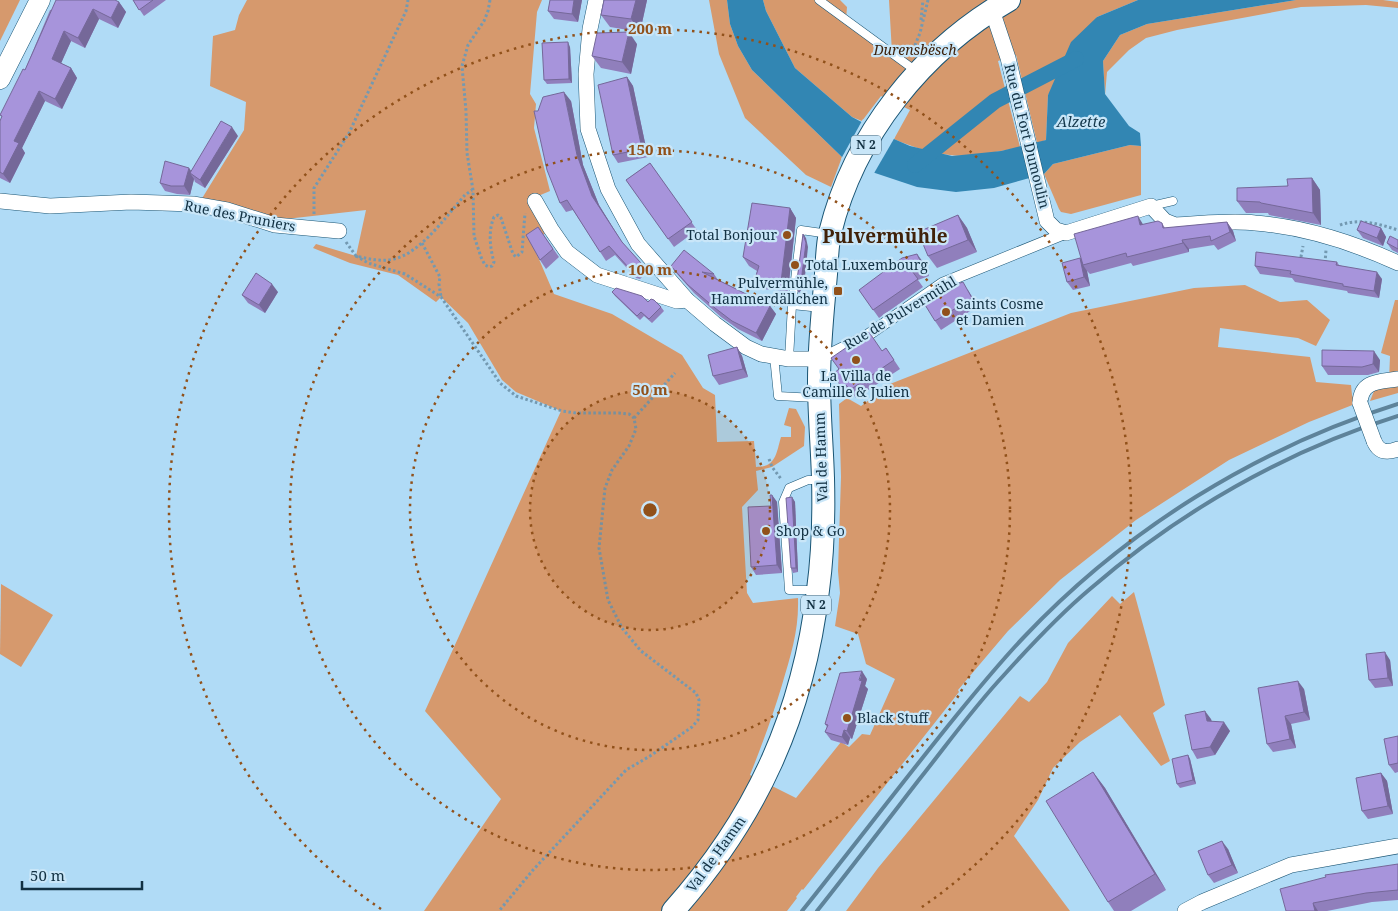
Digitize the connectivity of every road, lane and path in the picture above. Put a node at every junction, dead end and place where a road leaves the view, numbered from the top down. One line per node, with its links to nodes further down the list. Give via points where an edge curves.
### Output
1 (40, 0): 10 (main road)
2 (408, 0): 16 (path, via 406,11 349,133 314,188)
3 (490, 0): 11 (path, via 484,21 468,45 462,66)
4 (596, 0): 27 (street, Rue de Pulvermühl, via 586,74 588,129 608,189 638,244)
5 (924, 0): 6 (path, via 920,33)
6 (928, 0)
7 (821, 1): 9 (lane)
8 (1000, 5): 9 (main road, N 2, via 954,37); 19 (street, Rue du Fort Dumoulin, via 1008,58 1047,221 1051,227)
9 (917, 72): 20 (main road, Val de Hamm / N 2, via 893,101 870,138 844,193)
10 (0, 79)
11 (472, 190): 13 (path, via 474,236 485,266 489,267 494,262 490,237 494,217 498,215 501,218 513,254 520,255 527,200); 22 (path)
12 (0, 201): 16 (street, Rue des Pruniers, via 50,206 131,202 193,204 227,210 275,225)
13 (535, 201): 27 (street, via 567,252 597,275 678,301)
14 (1173, 201): 15 (lane)
15 (1151, 206): 19 (street); 21 (street, via 1165,221 1175,225 1254,222 1297,229)
16 (313, 229): 18 (street, Rue des Pruniers)
17 (1398, 230): 21 (path, via 1377,223 1352,222 1341,224)
18 (339, 231): 23 (path)
19 (1066, 233): 31 (street, Rue de Pulvermühl, via 943,284 865,337)
20 (830, 234): 28 (lane, via 801,230); 29 (main road, Val de Hamm / N 2)
21 (1330, 241): 24 (street); 25 (path)
22 (422, 244): 23 (path, via 396,259 380,261); 26 (path, via 440,277)
23 (356, 256): 26 (path, via 405,274)
24 (1398, 263)
25 (1325, 267)
26 (441, 297): 35 (path, via 500,383 516,396 562,411 619,413)
27 (687, 300): 30 (street, Rue de Pulvermühl, via 746,347)
28 (792, 305): 29 (lane); 30 (lane)
29 (823, 308): 31 (main road, Val de Hamm / N 2)
30 (781, 358): 31 (street, Rue de Pulvermühl); 34 (lane, via 778,396)
31 (820, 359): 34 (main road, Val de Hamm / N 2)
32 (675, 373): 35 (path)
33 (1398, 379): 36 (street, bridge, via 1370,384 1360,395 1376,448 1388,452)
34 (820, 398): 38 (main road, Val de Hamm / N 2)
35 (634, 418): 42 (path, via 636,429 629,446 612,470 605,488 599,548 608,600 622,628 641,651 696,693 698,720 626,770)
36 (1398, 449)
37 (769, 459): 39 (path)
38 (823, 480): 39 (lane, via 808,480); 40 (main road, Val de Hamm / N 2, via 823,539)
39 (789, 488): 40 (lane, via 783,502 789,590)
40 (818, 590): 43 (main road, Val de Hamm / N 2, via 799,687 769,770 744,818 691,892)
41 (1398, 846): 44 (street, via 1292,865)
42 (499, 911)
43 (673, 911)
44 (1185, 911)

